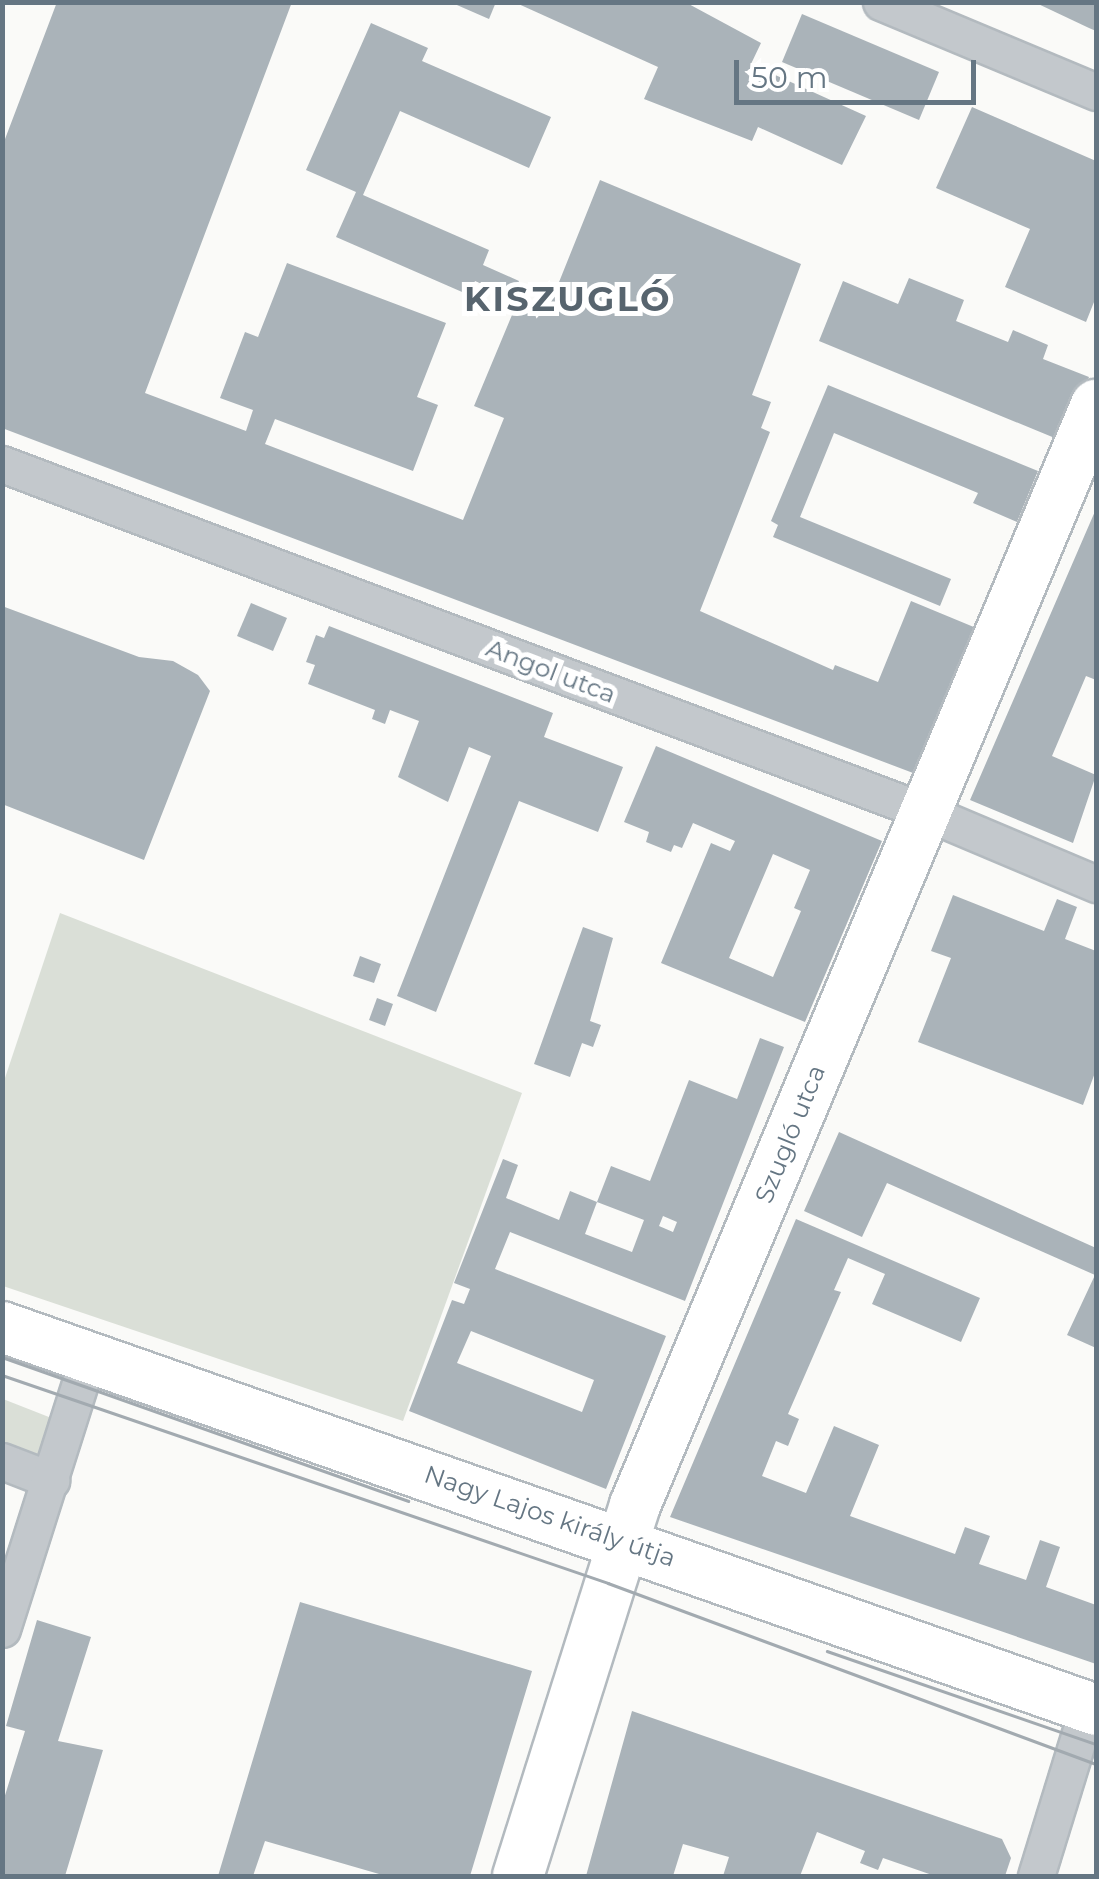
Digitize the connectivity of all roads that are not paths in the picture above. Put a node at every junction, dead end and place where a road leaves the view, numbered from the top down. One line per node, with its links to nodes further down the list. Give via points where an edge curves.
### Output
1 (881, 2): 2 (street)
2 (1096, 92)
3 (1096, 404): 5 (street, Szugló utca)
4 (2, 464): 5 (street, Angol utca)
5 (923, 810): 6 (street, Angol utca); 11 (street, Szugló utca)
6 (1096, 884)
7 (2, 1326): 8 (street, Nagy Lajos király útja)
8 (89, 1355): 10 (street); 11 (street, Nagy Lajos király útja)
9 (2, 1461): 10 (street)
10 (51, 1480): 12 (street)
11 (622, 1541): 13 (street, Nagy Lajos király útja); 14 (street, Szugló utca)
12 (2, 1629)
13 (1092, 1709): 15 (street)
14 (518, 1876)
15 (1036, 1876)

